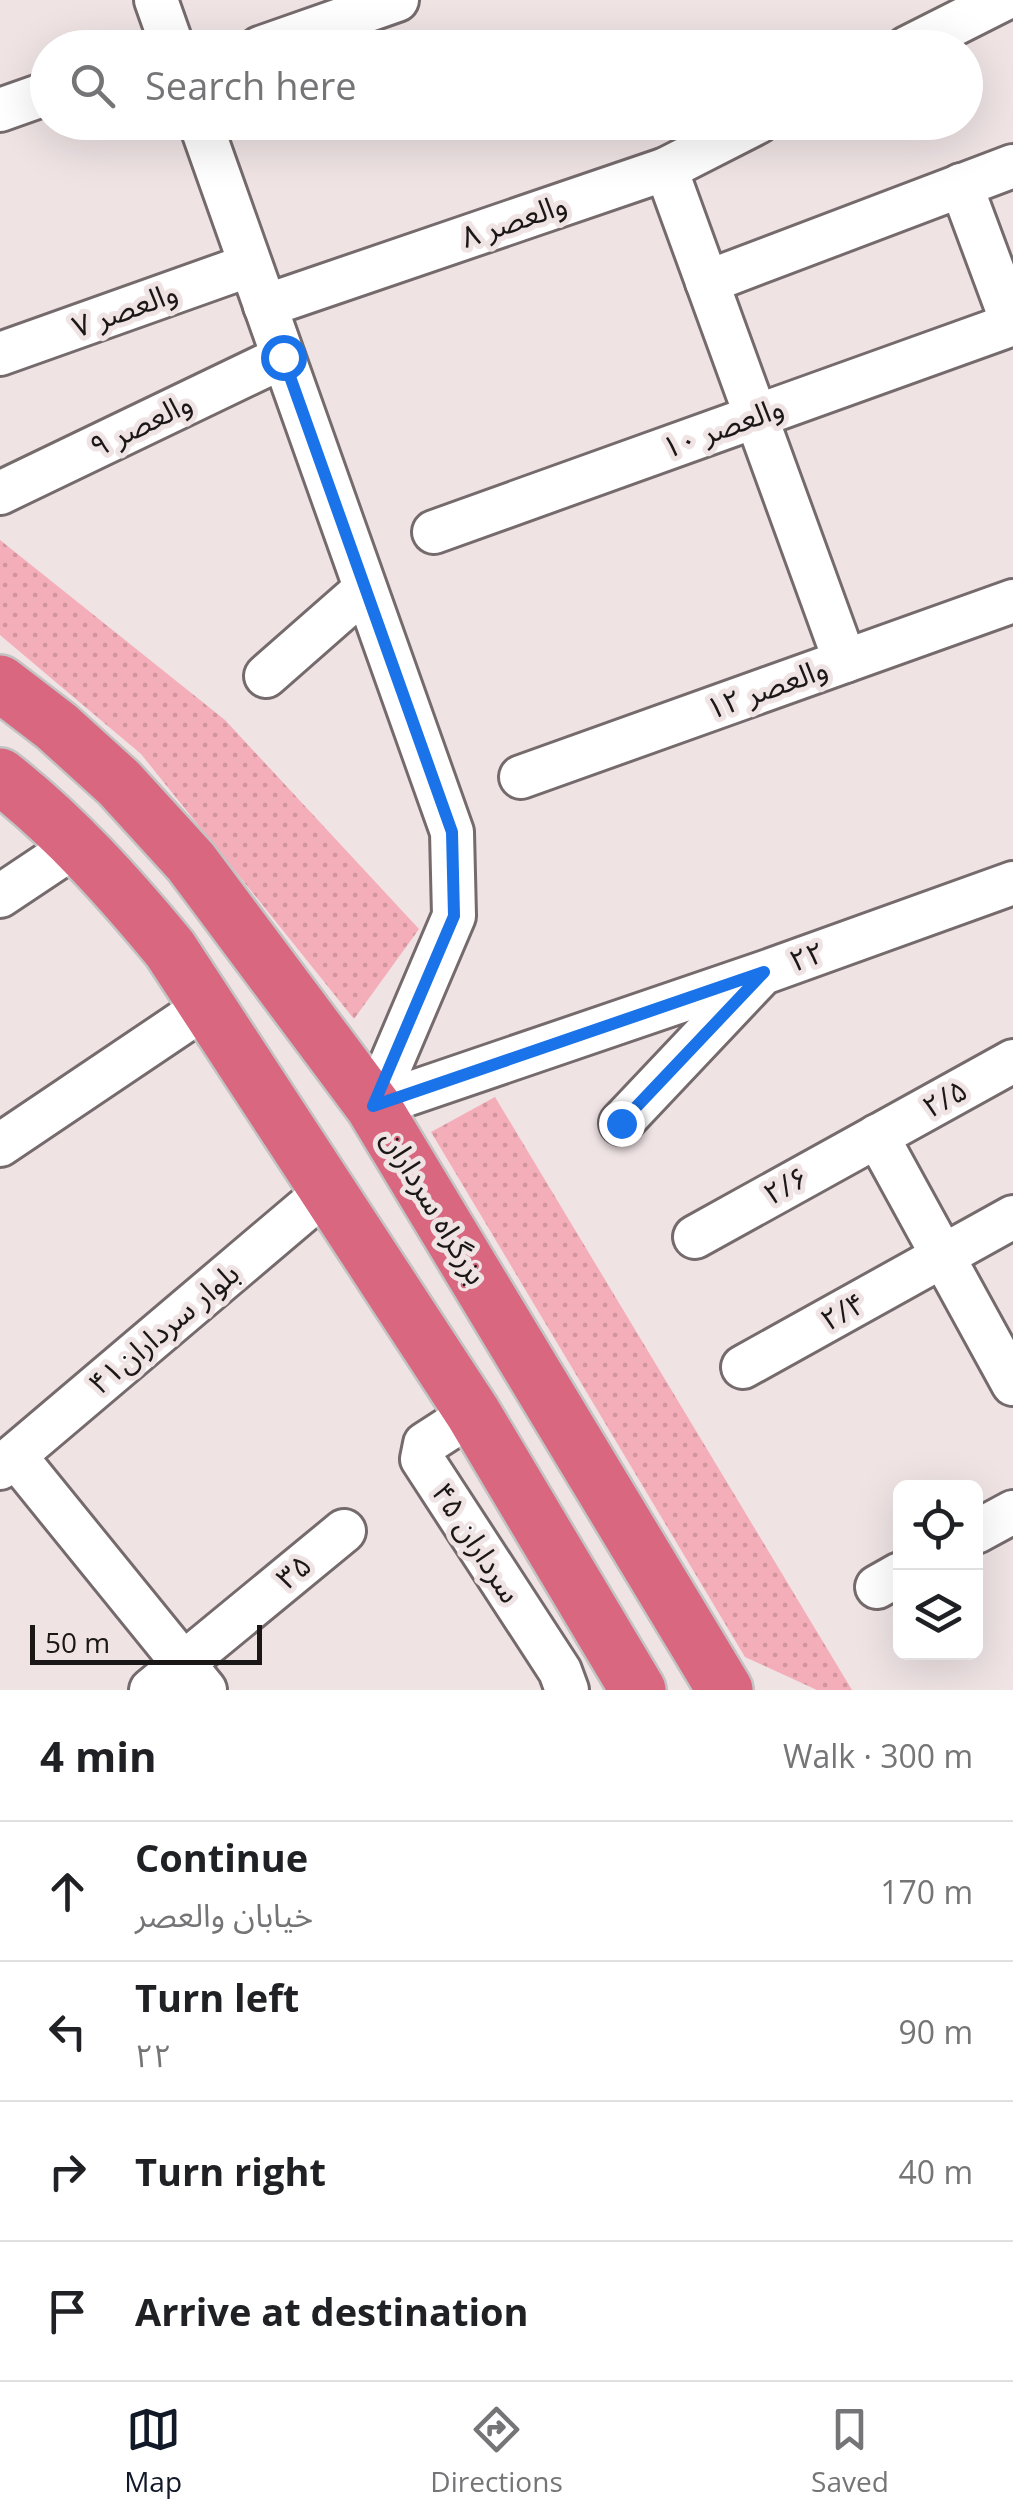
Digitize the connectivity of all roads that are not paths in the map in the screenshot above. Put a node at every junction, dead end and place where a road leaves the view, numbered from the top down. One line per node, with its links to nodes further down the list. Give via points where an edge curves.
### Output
1 (156, 0): 4 (street)
2 (397, 0): 5 (street)
3 (1002, 0): 6 (street)
4 (167, 30)
5 (311, 30)
6 (943, 30)
7 (30, 99): 8 (street)
8 (0, 110)
9 (206, 140): 14 (street)
10 (723, 140): 12 (street, والعصر ۸)
11 (1013, 166): 13 (street)
12 (666, 169): 15 (street); 16 (street, والعصر ۸)
13 (962, 186): 15 (street); 17 (street)
14 (250, 265): 16 (street); 18 (street, والعصر ۷)
15 (707, 282): 20 (street)
16 (265, 306): 19 (street)
17 (1013, 324): 20 (street, والعصر ۱۰)
18 (0, 354)
19 (283, 357): 21 (street, والعصر ۹); 23 (street)
20 (756, 416): 22 (street, والعصر ۱۰); 25 (street)
21 (0, 493)
22 (434, 532)
23 (365, 589): 26 (street); 36 (street, via 452,832 454,916)
24 (1013, 601): 25 (street, والعصر ۱۲)
25 (846, 661): 29 (street, والعصر ۱۲)
26 (266, 676)
27 (0, 683): 36 (highway, بزرگراه سرداران, via 119,783 191,862)
28 (0, 776): 30 (highway)
29 (521, 777)
30 (78, 844): 32 (street); 34 (highway, via 170,949)
31 (1013, 883): 33 (street, ۲۲)
32 (0, 896)
33 (764, 972): 36 (street, ۲۲); 37 (street)
34 (208, 1004): 39 (street); 40 (highway)
35 (1013, 1061): 38 (street, ۲/۵)
36 (373, 1106): 54 (highway, بزرگراه سرداران)
37 (621, 1123)
38 (877, 1136): 42 (street, ۲/۶); 43 (street)
39 (0, 1145)
40 (328, 1189): 46 (highway); 47 (street, بلوار سرداران۴۱)
41 (1013, 1218): 43 (street, ۲/۴)
42 (696, 1237)
43 (943, 1256): 44 (street, ۲/۴); 45 (street)
44 (742, 1367)
45 (1013, 1384)
46 (474, 1412): 52 (street, سرداران ۴۵, via 425,1444 422,1459); 53 (highway)
47 (8, 1462): 51 (street)
48 (1013, 1512): 49 (street)
49 (983, 1528)
50 (344, 1530): 51 (street, ۳۵)
51 (180, 1681)
52 (567, 1690)
53 (638, 1690)
54 (725, 1690)

